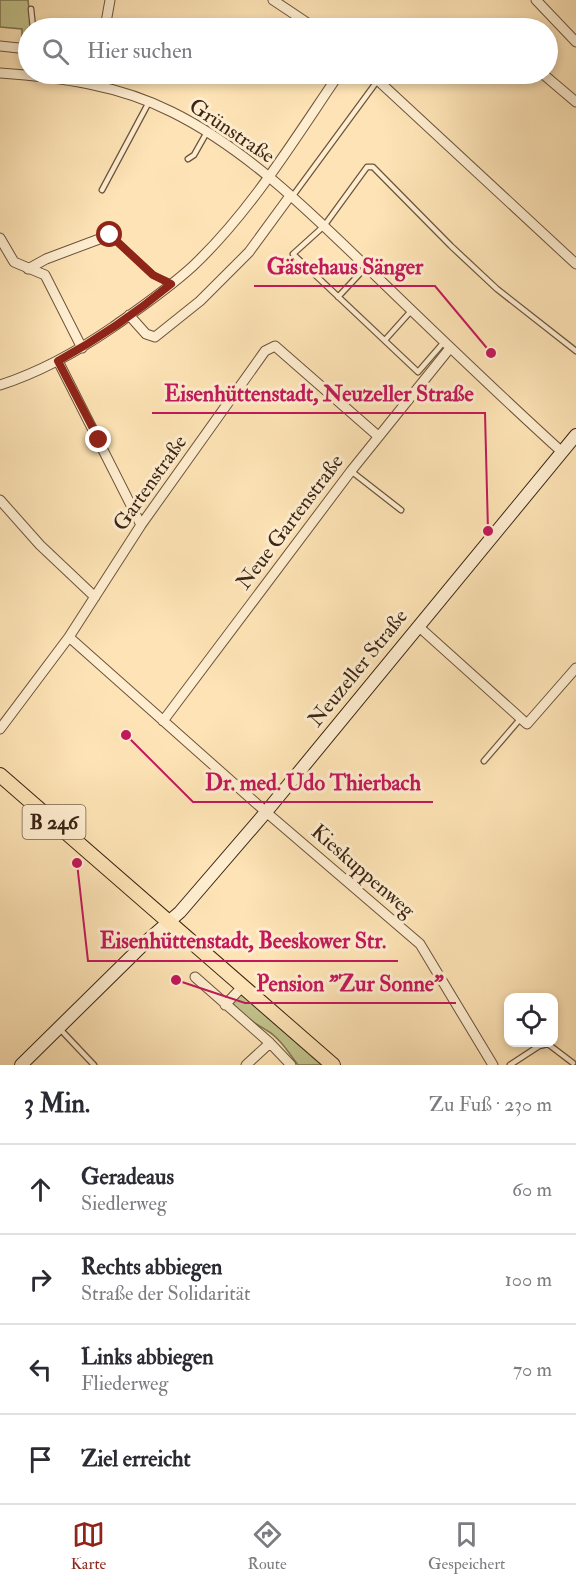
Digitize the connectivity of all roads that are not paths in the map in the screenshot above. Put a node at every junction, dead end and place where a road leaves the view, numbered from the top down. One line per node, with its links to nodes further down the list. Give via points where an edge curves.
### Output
1 (110, 0): 6 (street)
2 (273, 0): 7 (street)
3 (536, 0): 8 (street)
4 (31, 9): 5 (lane)
5 (32, 18)
6 (107, 18)
7 (302, 18)
8 (553, 18)
9 (558, 23): 10 (street)
10 (576, 42)
11 (0, 46): 12 (street)
12 (18, 48)
13 (0, 73): 14 (street, Grünstraße)
14 (18, 74)
15 (89, 84): 20 (street, Grünstraße)
16 (332, 84): 25 (street)
17 (369, 84): 27 (lane)
18 (383, 84): 31 (street)
19 (555, 84): 22 (street)
20 (95, 85): 21 (street, Grünstraße)
21 (149, 102): 23 (street, Grünstraße); 26 (lane)
22 (576, 102)
23 (207, 132): 24 (lane); 25 (street, Grünstraße)
24 (188, 159)
25 (268, 177): 27 (street, Grünstraße); 34 (street, via 233,222)
26 (102, 190)
27 (291, 197): 28 (street, Grünstraße); 37 (street, via 245,257 155,337 146,334)
28 (324, 226): 32 (street, Grünstraße); 35 (lane, via 293,254); 41 (lane, via 367,167 373,166 489,282)
29 (110, 235): 33 (street); 34 (lane, via 153,275)
30 (0, 238): 33 (street, via 14,262)
31 (576, 264)
32 (366, 267): 35 (lane); 36 (street, Grünstraße)
33 (28, 269): 40 (street, via 45,275)
34 (171, 284): 37 (street)
35 (338, 297): 38 (lane)
36 (412, 311): 38 (lane); 39 (street, Grünstraße)
37 (129, 315): 40 (street)
38 (385, 340): 39 (lane, via 418,372)
39 (447, 345): 45 (street, Neue Gartenstraße); 46 (street, Grünstraße)
40 (82, 348): 42 (street)
41 (576, 351)
42 (58, 361): 43 (street); 50 (street)
43 (0, 385)
44 (576, 435): 46 (main road, Neuzeller Straße)
45 (378, 436): 47 (street, Neue Gartenstraße); 50 (street, Gartenstraße, via 275,346 265,351)
46 (562, 452): 52 (main road, Neuzeller Straße)
47 (351, 471): 49 (lane); 56 (street, Neue Gartenstraße)
48 (0, 500): 51 (street)
49 (401, 510)
50 (141, 525): 51 (street, Gartenstraße)
51 (95, 597): 53 (street, Gartenstraße)
52 (418, 626): 55 (street); 60 (main road, Neuzeller Straße)
53 (69, 637): 56 (street, Kieskuppenweg); 57 (street, Gartenstraße)
54 (576, 668): 55 (street, via 527,724)
55 (520, 718): 58 (lane)
56 (163, 722): 60 (street, Kieskuppenweg)
57 (0, 729)
58 (484, 761)
59 (0, 775): 61 (main road, B 246)
60 (266, 812): 61 (main road, Neuzeller Straße); 73 (street, Kieskuppenweg, via 420,944)
61 (168, 923): 63 (main road, B 246); 65 (main road, Neuzeller Straße)
62 (195, 977): 64 (street)
63 (242, 987): 64 (street); 72 (main road, B 246)
64 (225, 1005): 66 (street)
65 (58, 1028): 68 (main road, Neuzeller Straße); 69 (lane)
66 (270, 1042): 70 (street); 71 (street)
67 (573, 1063): 74 (lane, via 548,1044)
68 (21, 1065)
69 (94, 1065)
70 (246, 1065)
71 (291, 1065)
72 (333, 1065)
73 (493, 1065)
74 (510, 1065)

